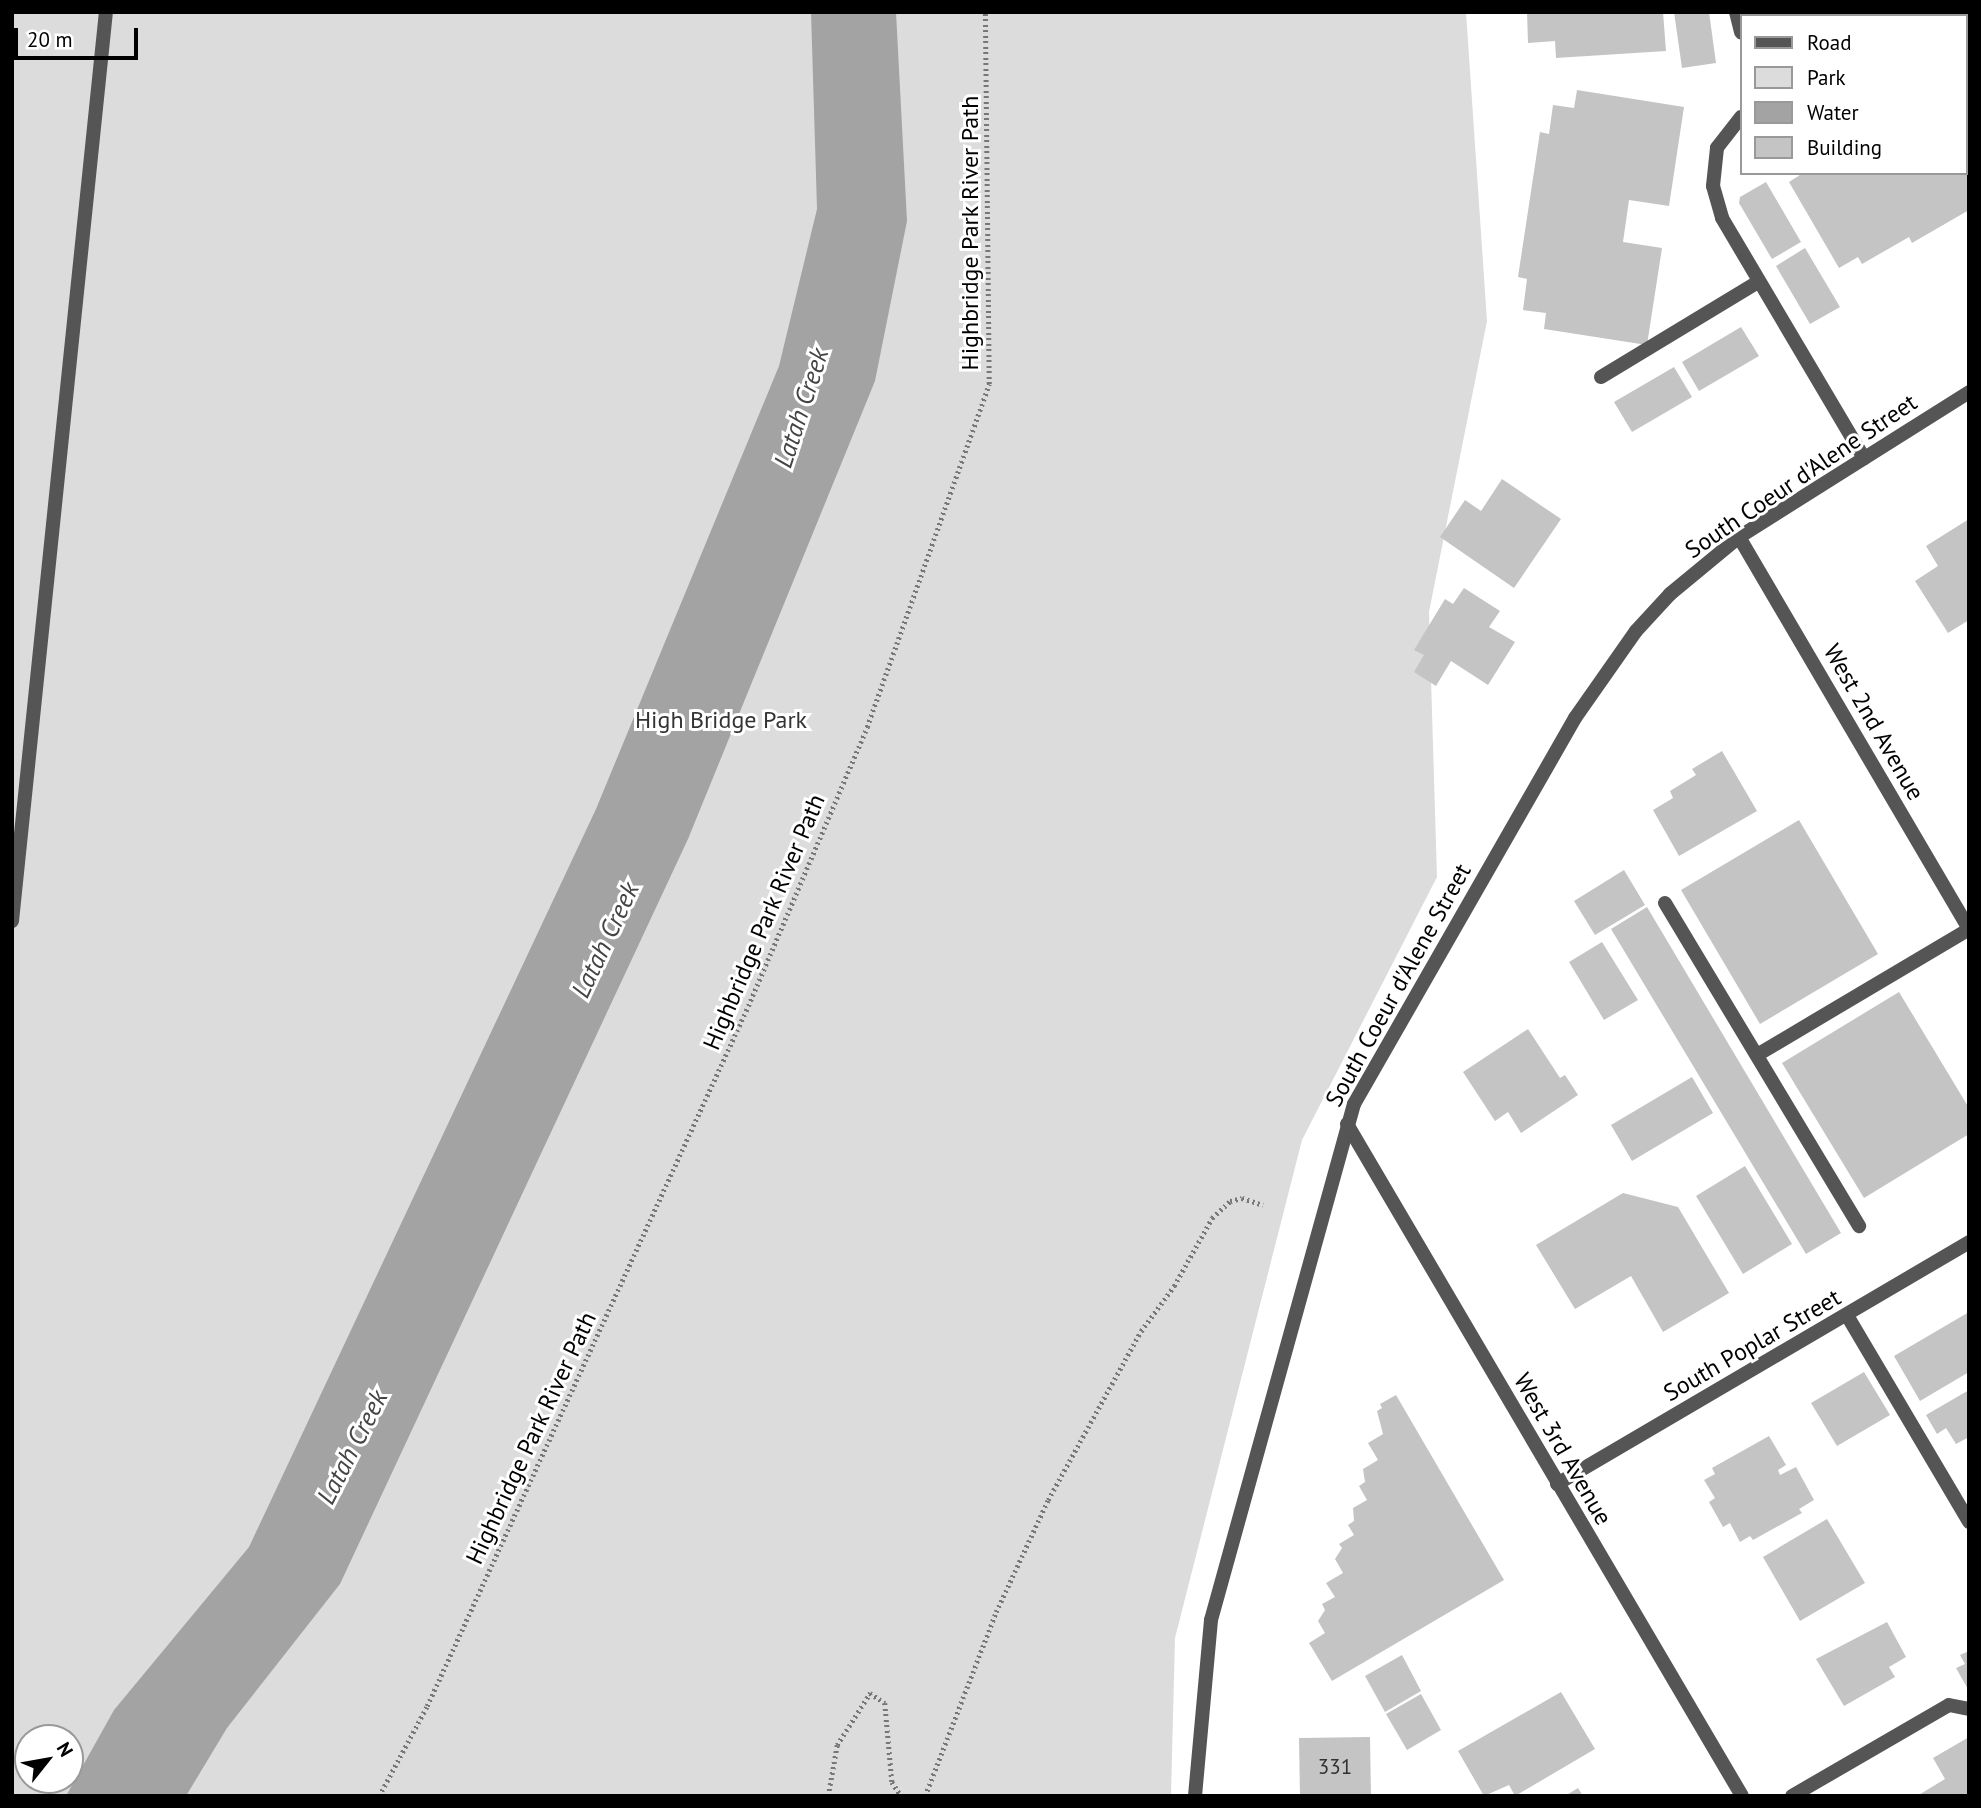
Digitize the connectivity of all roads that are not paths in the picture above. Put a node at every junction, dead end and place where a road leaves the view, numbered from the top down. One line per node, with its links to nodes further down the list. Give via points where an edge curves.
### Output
1 (106, 12): 9 (street)
2 (1740, 118): 3 (street, via 1717,148 1713,186 1722,218)
3 (1758, 282): 4 (street); 6 (street)
4 (1601, 377)
5 (1969, 392): 6 (street, South Coeur d'Alene Street)
6 (1864, 458): 7 (street, South Coeur d'Alene Street)
7 (1739, 537): 10 (street, West 2nd Avenue); 12 (street, South Coeur d'Alene Street, via 1670,594 1636,631 1575,718 1353,1104)
8 (1665, 903): 11 (street)
9 (12, 921)
10 (1969, 929): 11 (street)
11 (1757, 1055): 13 (street)
12 (1347, 1124): 16 (street, West 3rd Avenue); 19 (street, South Coeur d'Alene Street, via 1211,1619)
13 (1859, 1226)
14 (1969, 1242): 15 (street, South Poplar Street)
15 (1848, 1317): 16 (street, South Poplar Street); 17 (street)
16 (1557, 1484): 20 (street, West 3rd Avenue)
17 (1969, 1522)
18 (1963, 1707): 21 (street, via 1949,1705)
19 (1195, 1796)
20 (1742, 1796)
21 (1792, 1796)

